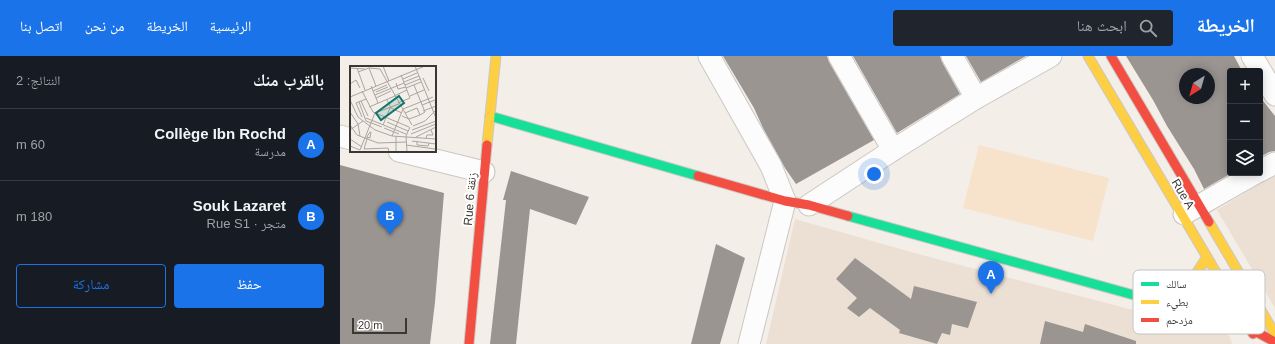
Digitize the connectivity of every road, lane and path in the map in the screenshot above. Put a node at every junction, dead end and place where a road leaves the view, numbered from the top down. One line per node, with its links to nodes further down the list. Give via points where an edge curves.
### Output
1 (496, 56): 11 (street, Rue 6 زنقة)
2 (709, 56): 20 (street, via 771,166)
3 (839, 56): 14 (street)
4 (952, 56): 10 (street)
5 (1051, 56): 10 (street)
6 (1088, 56): 22 (street, Rue A)
7 (1110, 56): 22 (street, Rue A)
8 (1252, 56): 9 (street)
9 (1275, 95)
10 (976, 98): 14 (street)
11 (490, 116): 18 (street, Rue 6 زنقة); 20 (street)
12 (340, 136): 13 (street)
13 (350, 139)
14 (893, 150): 21 (street)
15 (403, 152): 18 (street)
16 (1275, 163): 17 (street)
17 (1263, 169)
18 (484, 172): 33 (street, Rue 6 زنقة)
19 (1251, 176): 22 (street)
20 (784, 201): 21 (street); 34 (street)
21 (809, 205): 27 (street)
22 (1190, 210): 23 (street, Rue A); 26 (street, Rue A)
23 (1207, 257): 24 (street); 25 (street, Rue A)
24 (1199, 270)
25 (1215, 270)
26 (1231, 270)
27 (1133, 294)
28 (1265, 319): 31 (street, Rue A)
29 (1253, 334): 35 (street, Rue A)
30 (1260, 334): 32 (street)
31 (1275, 334)
32 (1275, 342)
33 (469, 344)
34 (749, 344)
35 (1258, 344)

